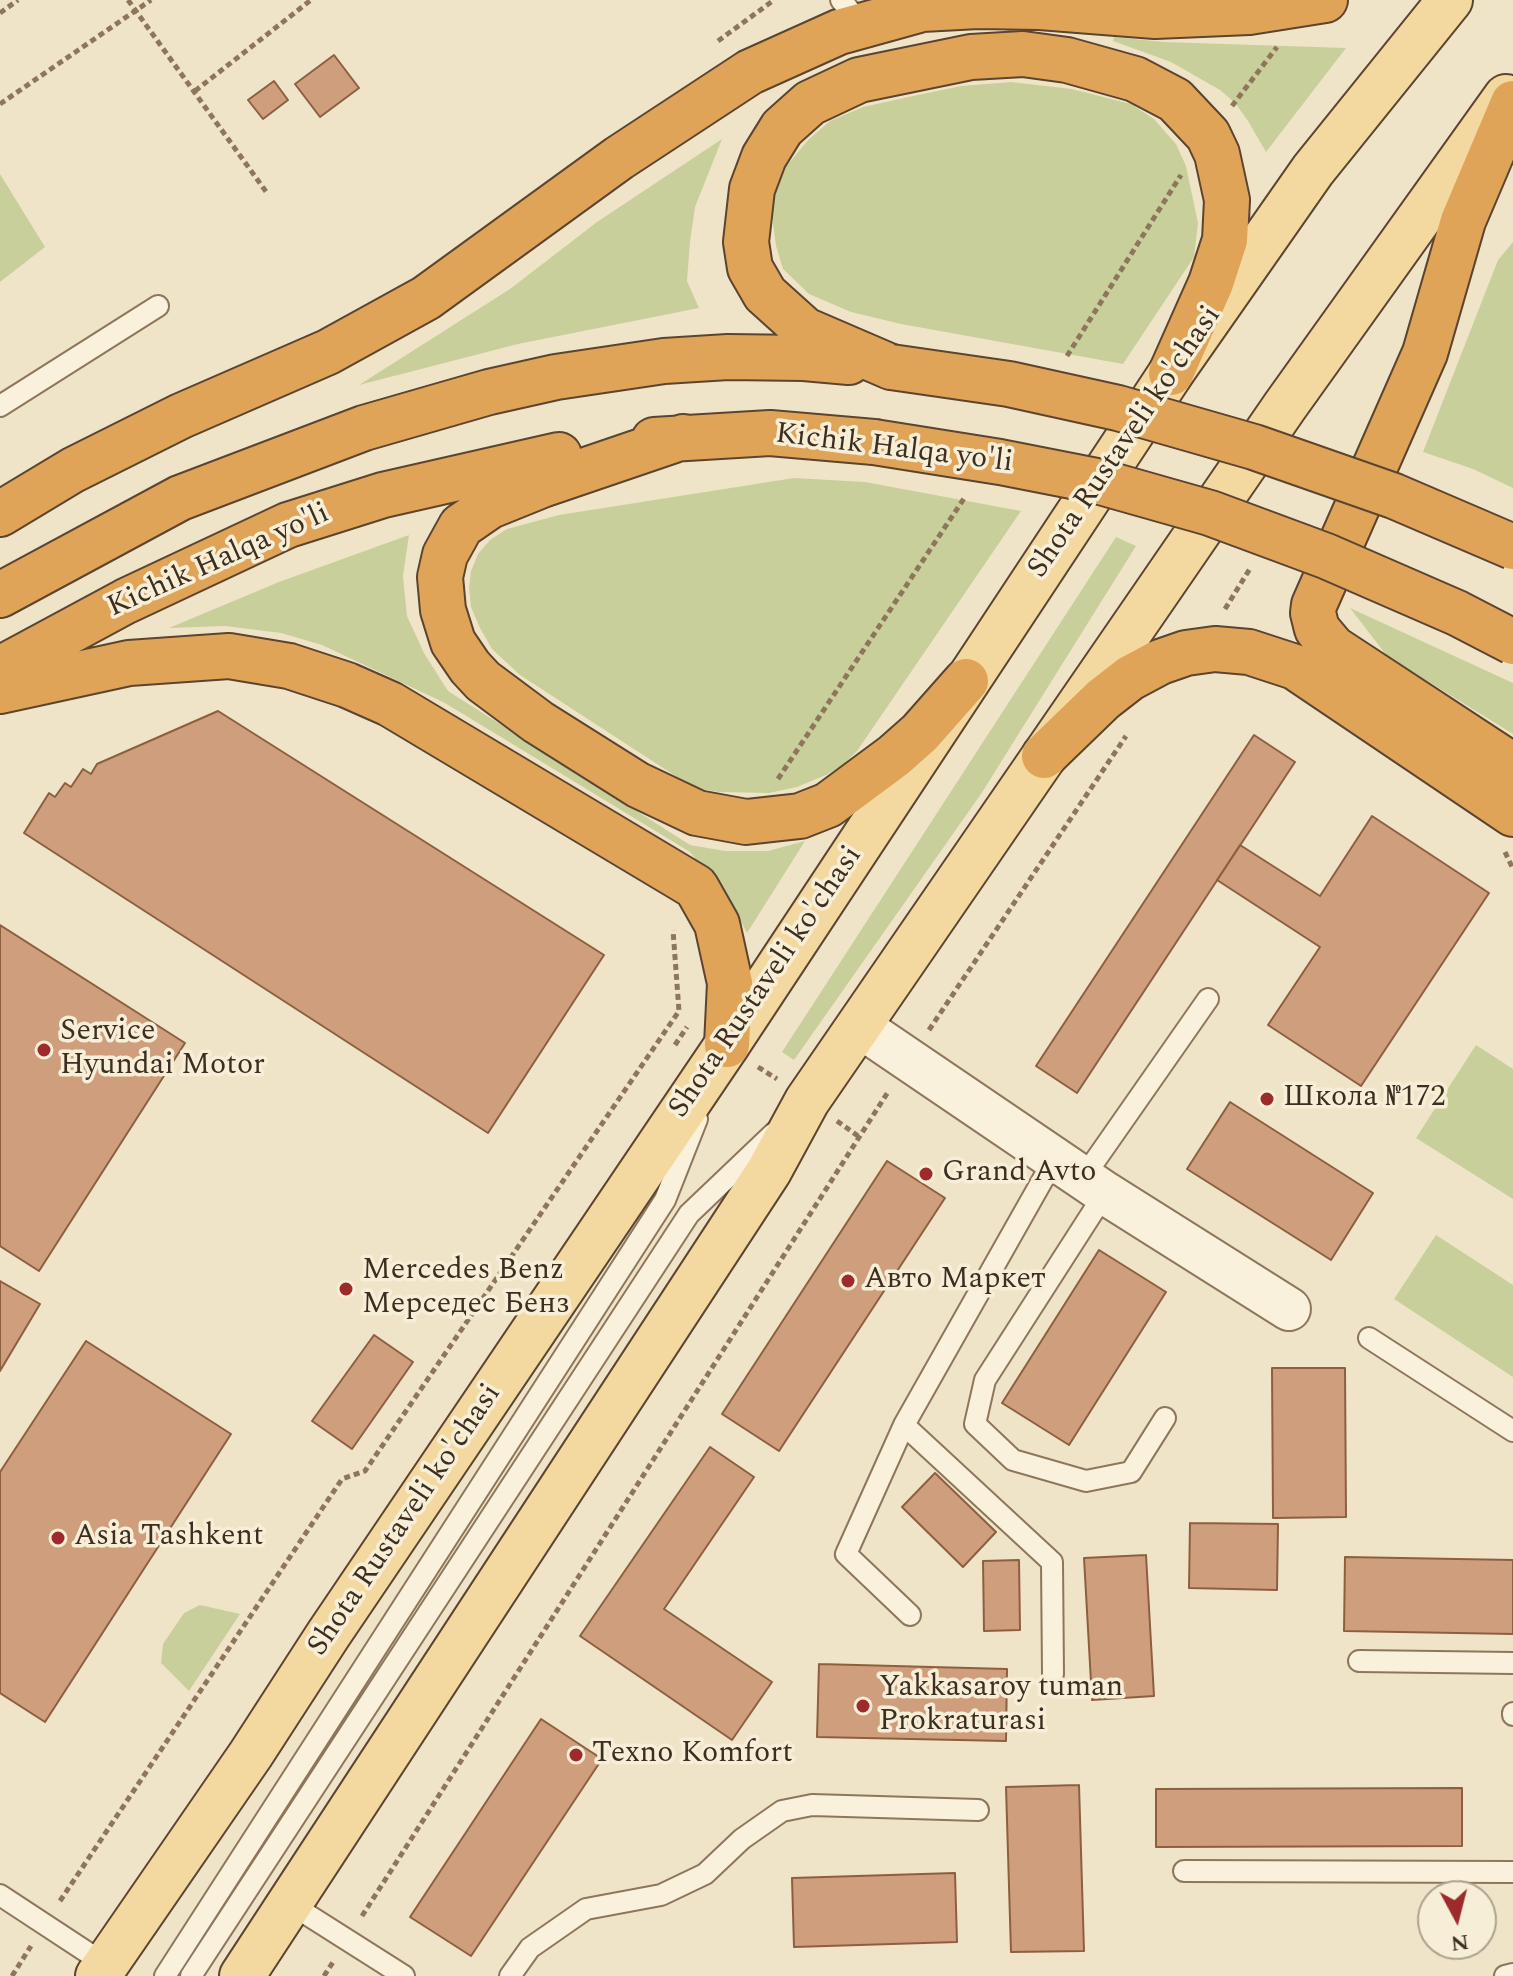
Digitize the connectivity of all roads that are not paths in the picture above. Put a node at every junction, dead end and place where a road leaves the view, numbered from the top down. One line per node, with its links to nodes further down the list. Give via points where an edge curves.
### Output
1 (1325, 0): 3 (highway, via 1260,11 1155,16 978,6)
2 (1450, 0): 8 (main road, Shota Rustaveli ko'chasi, via 1313,170)
3 (851, 13): 11 (highway, via 839,32 750,72 619,158 426,298 328,352 73,470)
4 (1513, 87): 18 (main road)
5 (1513, 103): 19 (highway, via 1463,221 1425,353 1313,613 1317,629 1333,648)
6 (158, 306): 9 (lane)
7 (891, 367): 8 (highway, via 805,330 765,294 750,268 746,242 752,189 764,157 782,128 810,103 859,80 971,57 1023,54 1135,79 1175,100 1208,135 1217,154 1227,200 1225,240); 12 (highway, bridge, via 1009,384 1254,447 1394,496); 13 (highway, via 728,357 664,361 489,392 364,428 180,498)
8 (1171, 373): 16 (main road, Shota Rustaveli ko'chasi)
9 (0, 406)
10 (683, 437): 14 (highway, Kichik Halqa yo'li, bridge, via 770,433 874,442 1097,481 1210,513 1326,556); 15 (highway, Kichik Halqa yo'li, via 540,459 383,495 288,525 126,601); 16 (highway, via 490,506 461,526 440,577 443,610 453,642 483,681 638,785 697,813 746,822 800,816 828,805 920,733)
11 (0, 514)
12 (1513, 547)
13 (0, 595)
14 (1513, 642)
15 (0, 669)
16 (966, 681): 23 (main road, Shota Rustaveli ko'chasi)
17 (0, 691): 23 (highway, via 129,663 229,656 289,666 390,704 696,887 717,924 730,983)
18 (1044, 756): 20 (highway, via 1103,699 1160,662 1215,649 1249,652 1295,667); 22 (main road)
19 (1513, 766)
20 (1508, 832)
21 (1208, 999): 25 (lane)
22 (859, 1026): 24 (main road); 25 (street)
23 (727, 1045): 40 (main road, Shota Rustaveli ko'chasi); 42 (lane, via 665,1200)
24 (807, 1101): 39 (main road, via 760,1184); 43 (lane, via 689,1214)
25 (1081, 1176): 26 (street); 28 (lane, via 985,1380 975,1424 1013,1460 1086,1481 1131,1472); 29 (lane)
26 (1289, 1309)
27 (1369, 1338): 30 (lane)
28 (1165, 1418)
29 (904, 1425): 31 (lane, via 846,1554); 34 (lane, via 1052,1562)
30 (1513, 1431)
31 (910, 1615)
32 (1359, 1661): 33 (lane)
33 (1513, 1663)
34 (1053, 1674)
35 (978, 1810): 46 (lane, via 812,1805 782,1811 705,1874 661,1895 586,1909 530,1948)
36 (1184, 1871): 37 (lane)
37 (1513, 1872)
38 (0, 1895): 40 (lane)
39 (289, 1903): 44 (main road); 45 (lane)
40 (102, 1970)
41 (1513, 1974): 47 (lane)
42 (165, 1976)
43 (191, 1976)
44 (242, 1976)
45 (404, 1976)
46 (510, 1976)
47 (1505, 1976)

